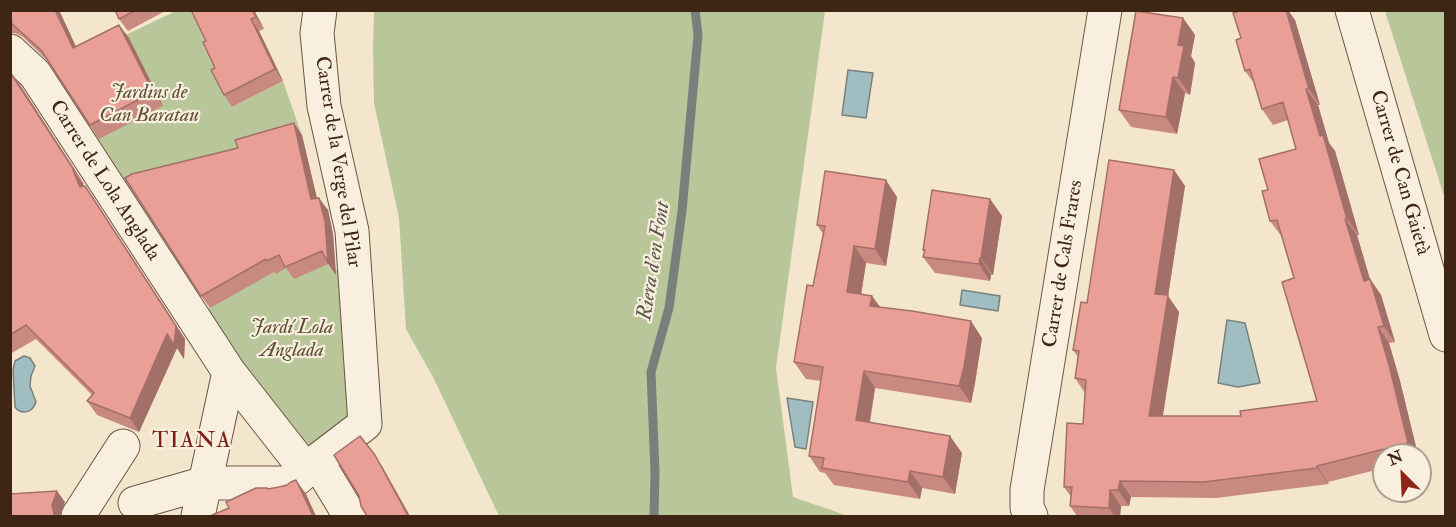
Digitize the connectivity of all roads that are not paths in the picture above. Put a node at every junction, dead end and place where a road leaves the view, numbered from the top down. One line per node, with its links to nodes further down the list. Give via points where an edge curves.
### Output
1 (320, 10): 8 (street, Carrer de la Verge del Pilar, via 317,33 324,106 352,231 365,424)
2 (1105, 10): 14 (street, Carrer de Cals Frares, via 1027,489)
3 (1352, 10): 5 (street, Carrer de Can Gaietà)
4 (10, 51): 6 (street, Carrer de Lola Anglada, via 35,74)
5 (1446, 335)
6 (229, 372): 8 (street, Carrer de Lola Anglada, via 298,460); 9 (street)
7 (123, 446): 11 (street)
8 (299, 476): 9 (street); 13 (street, Carrer de Lola Anglada, via 324,473)
9 (205, 483): 10 (street); 12 (street)
10 (135, 503)
11 (91, 511)
12 (198, 516)
13 (350, 516)
14 (1031, 516)

